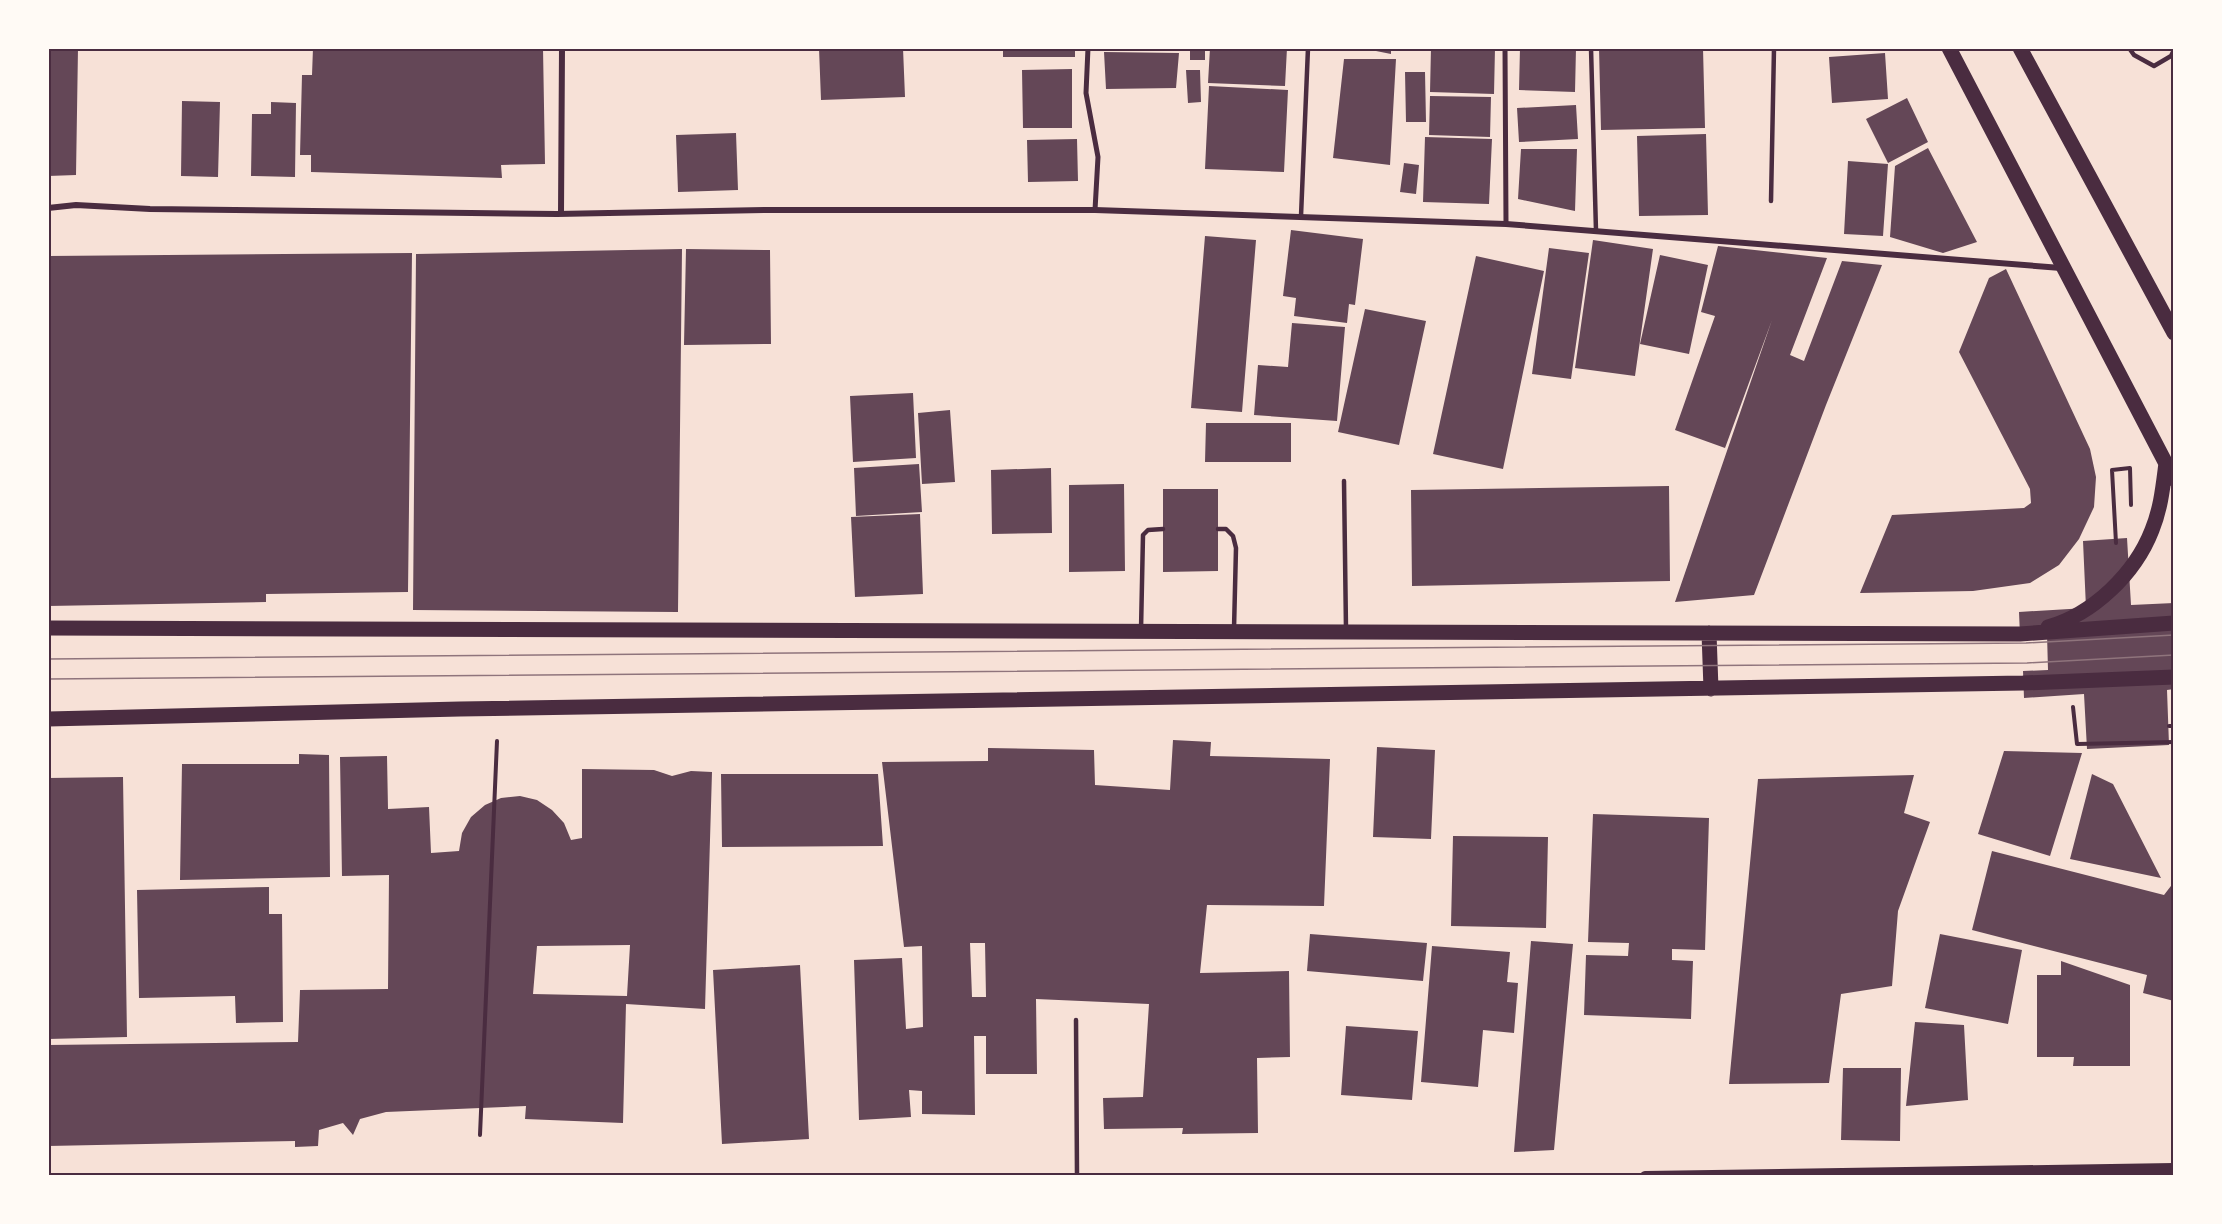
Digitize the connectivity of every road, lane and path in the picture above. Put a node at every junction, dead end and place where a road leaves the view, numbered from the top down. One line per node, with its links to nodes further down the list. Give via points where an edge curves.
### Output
1 (562, 48): 14 (street)
2 (1088, 48): 13 (street, via 1086,93 1098,157)
3 (1308, 48): 15 (lane)
4 (1506, 48): 16 (street)
5 (1591, 48): 17 (lane)
6 (1774, 48): 11 (lane)
7 (1949, 48): 18 (main road)
8 (2020, 48): 19 (main road)
9 (2129, 48): 10 (lane, via 2154,66)
10 (2174, 50)
11 (1771, 201)
12 (48, 208): 14 (street, via 76,205)
13 (1095, 210): 14 (street); 15 (street)
14 (561, 213)
15 (1301, 216): 16 (street)
16 (1506, 224): 17 (street)
17 (1596, 231): 18 (street)
18 (2063, 268): 20 (main road)
19 (2174, 333)
20 (2166, 463): 22 (main road); 33 (main road, via 2162,499 2152,532 2130,570 2099,600 2062,623)
21 (2130, 468): 26 (path, via 2112,470)
22 (2174, 479)
23 (1344, 481): 31 (lane)
24 (1163, 529): 29 (lane, via 1148,530 1143,535)
25 (1218, 529): 30 (lane, via 1226,529 1233,536 1236,548)
26 (2116, 549)
27 (2174, 623): 33 (main road)
28 (48, 628): 29 (main road)
29 (1141, 631): 30 (main road)
30 (1234, 631): 31 (main road)
31 (1346, 632): 32 (main road)
32 (1709, 633): 33 (main road); 36 (main road)
33 (2020, 634)
34 (2174, 677): 35 (main road)
35 (2071, 681): 36 (main road); 39 (path, via 2077,744)
36 (1711, 689): 37 (main road)
37 (48, 719)
38 (496, 741): 41 (path)
39 (2174, 742)
40 (1076, 1020): 44 (lane)
41 (480, 1135)
42 (2174, 1168): 43 (street)
43 (1749, 1175): 45 (street)
44 (1077, 1176)
45 (1645, 1176)

